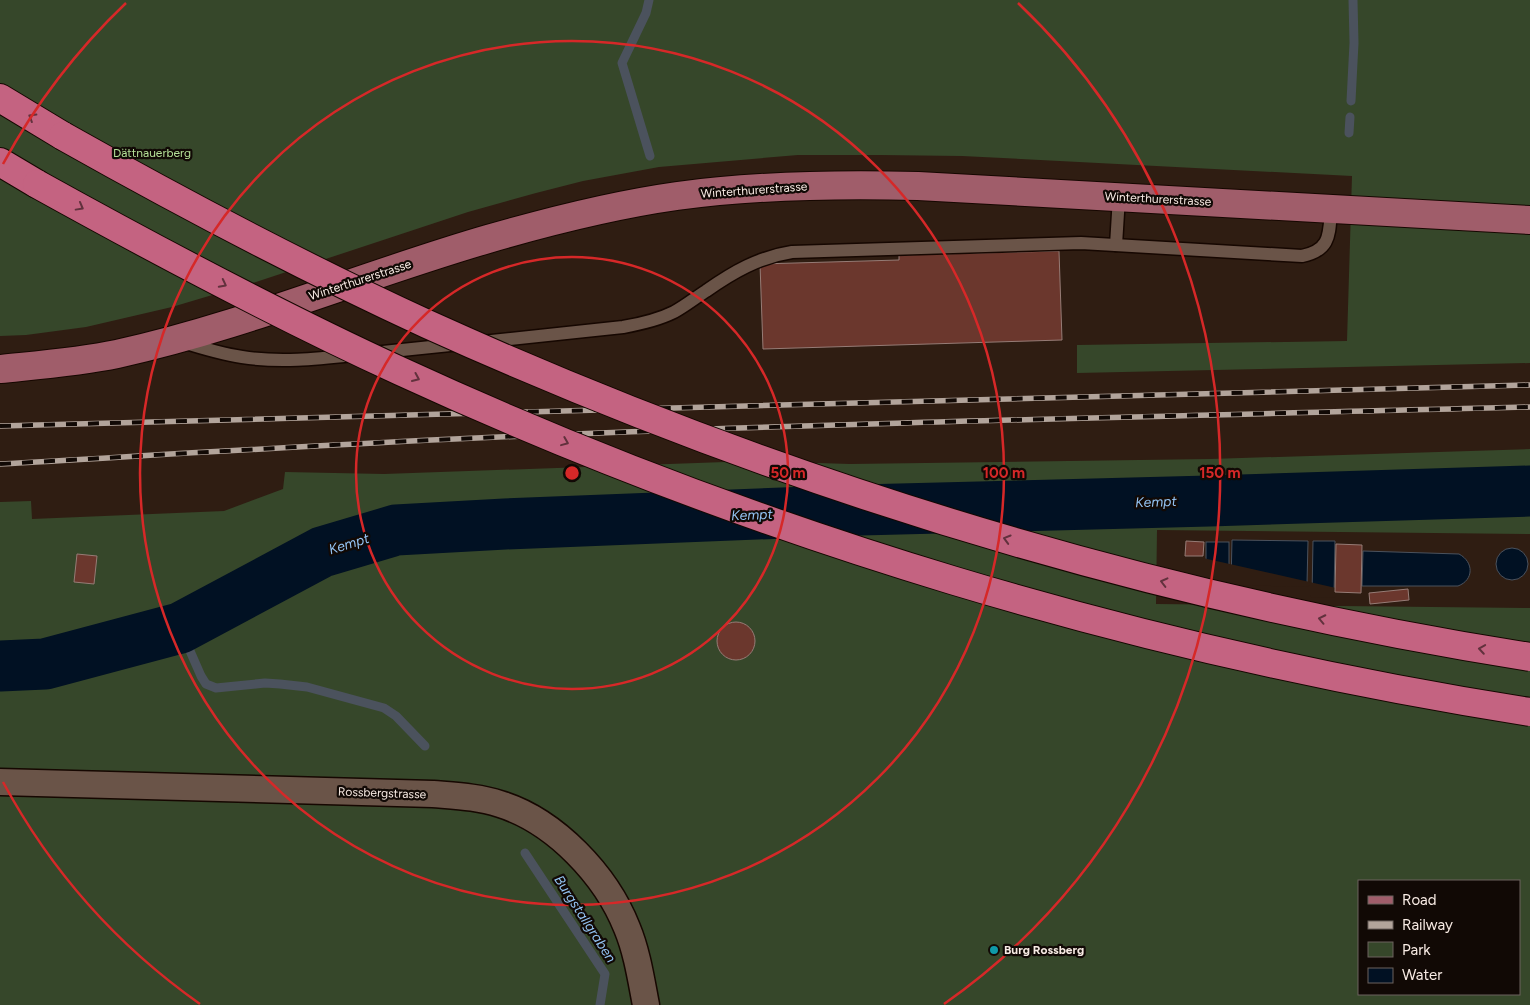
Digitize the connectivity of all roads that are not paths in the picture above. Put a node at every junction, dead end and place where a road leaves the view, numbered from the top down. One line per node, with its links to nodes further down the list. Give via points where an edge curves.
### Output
1 (0, 98): 9 (highway, one-way to 1, bridge, via 1382,631 1154,580 1004,539 783,467 638,413 425,323 216,220)
2 (0, 162): 10 (highway, one-way to 10, bridge, via 200,273 313,330 474,404 691,492 933,574 1141,632 1303,670)
3 (1119, 197): 4 (main road, Winterthurerstrasse); 6 (lane); 7 (main road, Winterthurerstrasse, via 837,185 678,196 600,210 487,239)
4 (1331, 210): 5 (main road, Winterthurerstrasse); 6 (lane, via 1326,242 1318,251 1302,256)
5 (1530, 220)
6 (1116, 244): 7 (lane, via 792,252 771,256 734,272 673,312 643,323 320,358 269,360 242,357)
7 (176, 340): 8 (main road, Winterthurerstrasse, via 79,361)
8 (0, 369)
9 (1530, 657)
10 (1530, 712)
11 (0, 782): 12 (street, Rossbergstrasse, via 433,794 471,797 500,804 523,813 565,842 604,886 618,906 627,928)
12 (646, 1005)

